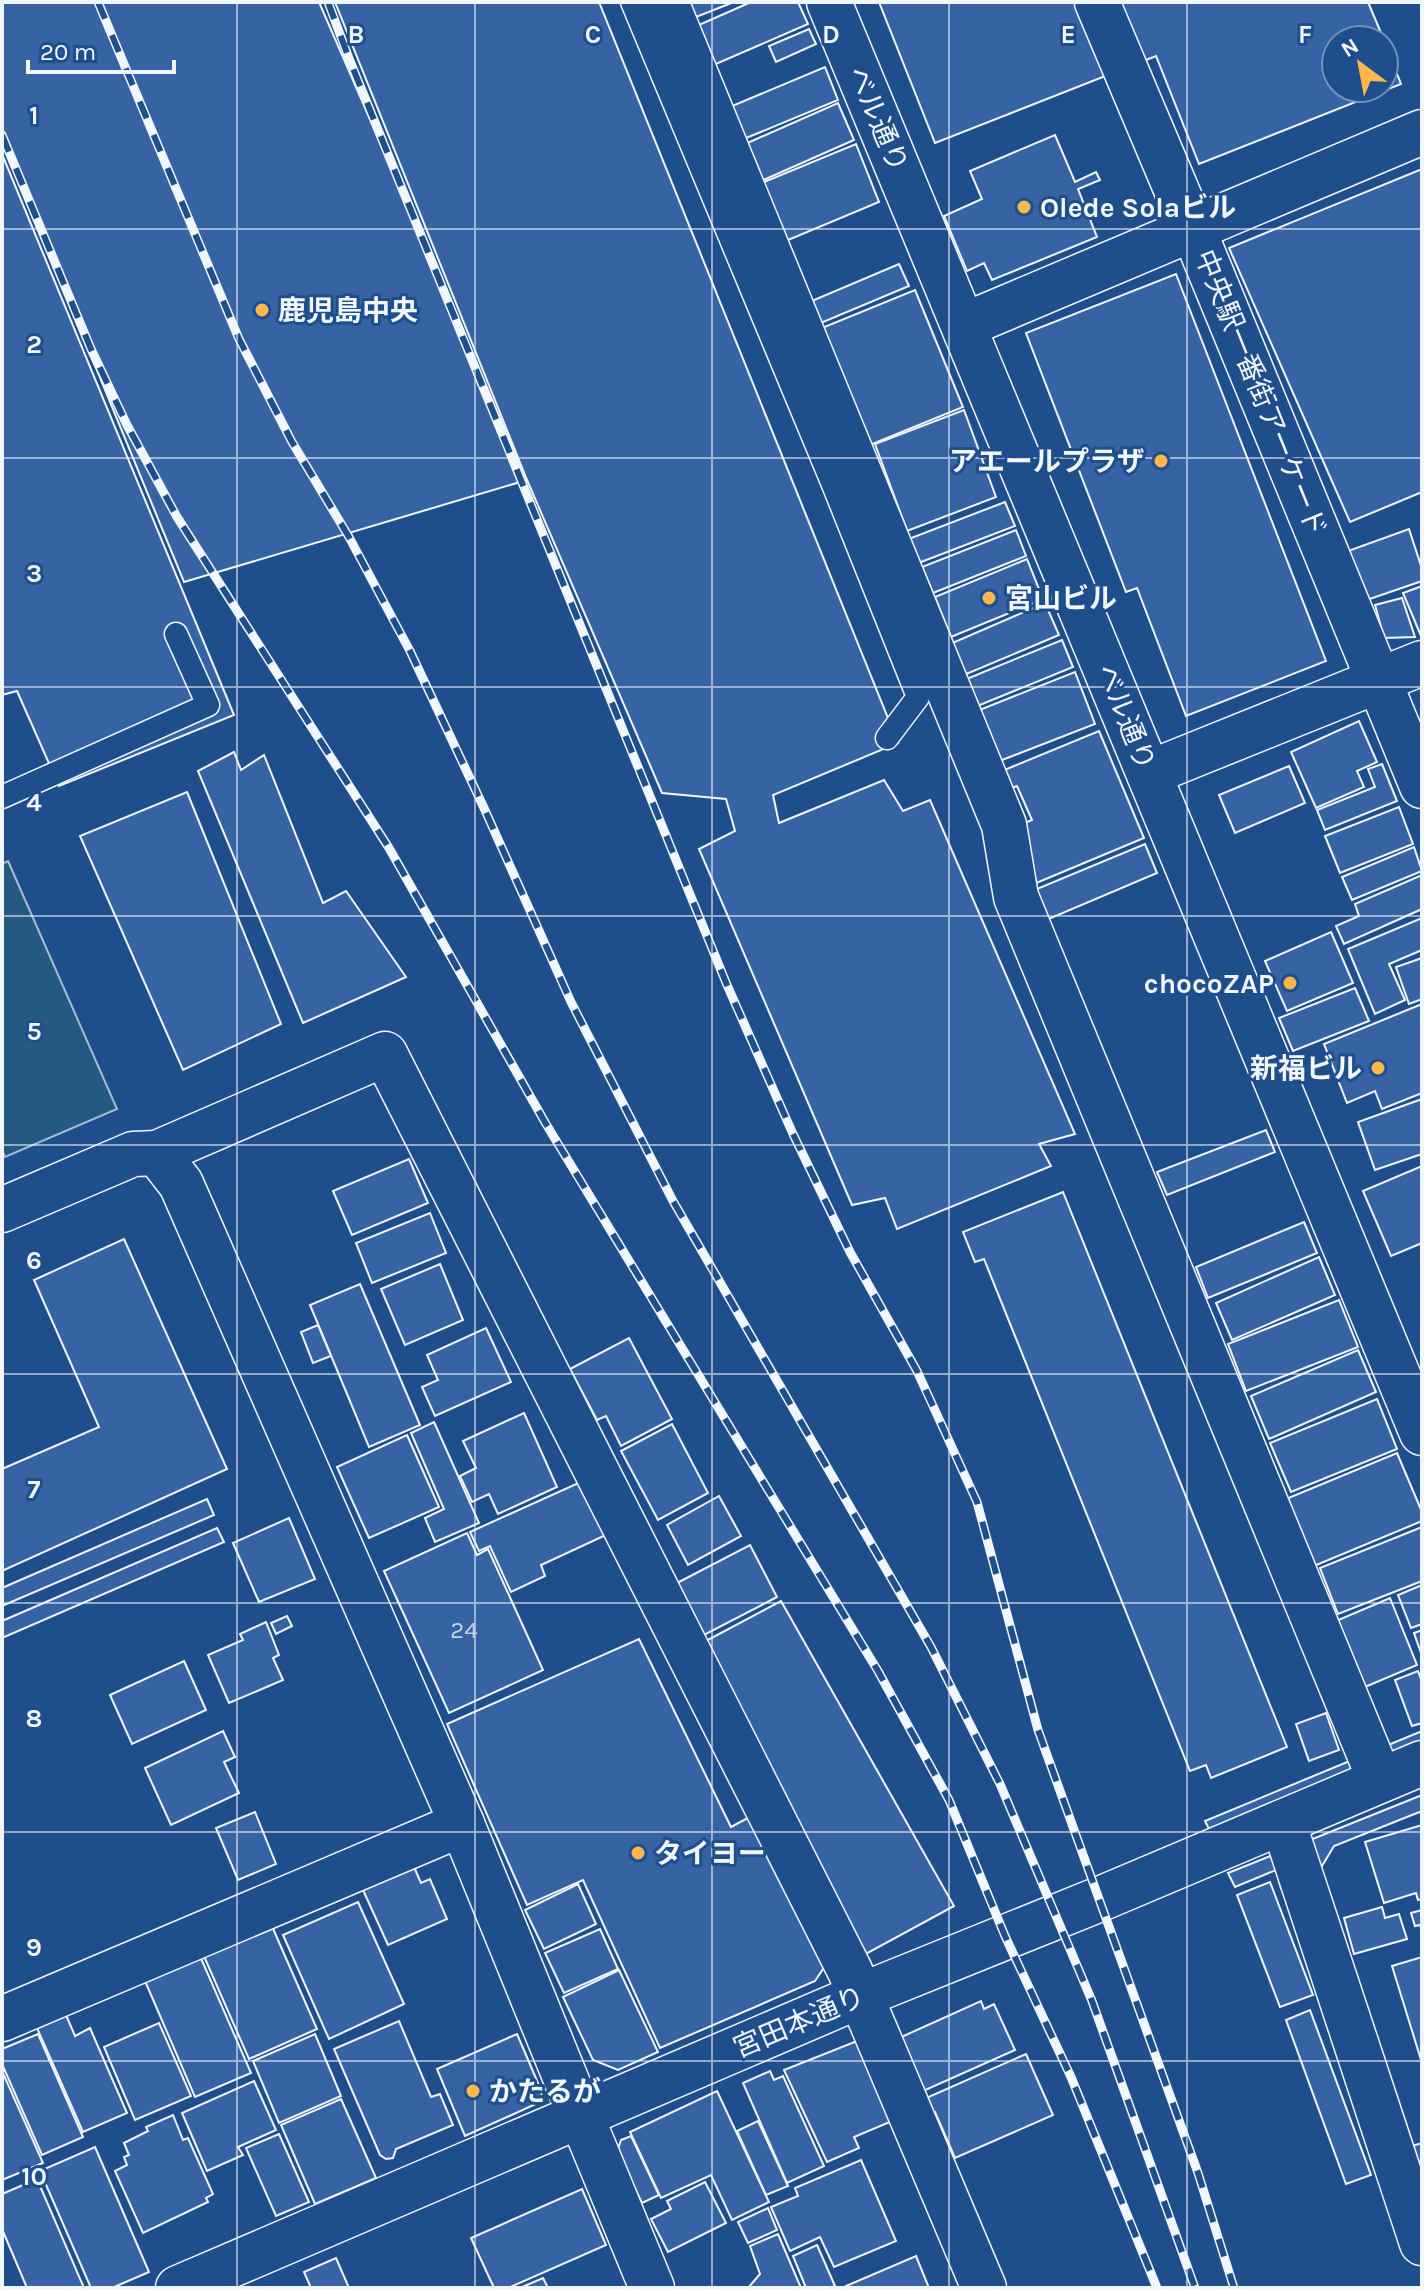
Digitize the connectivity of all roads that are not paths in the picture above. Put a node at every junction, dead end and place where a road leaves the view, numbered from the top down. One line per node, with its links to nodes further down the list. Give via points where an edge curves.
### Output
1 (632, 2): 11 (lane, via 918,697)
2 (666, 2): 19 (street, via 1004,825 1016,897)
3 (829, 2): 7 (street, ベル通り)
4 (1097, 2): 6 (street, 中央駅一番街アーケード)
5 (1422, 132): 6 (street)
6 (1193, 229): 7 (street); 10 (street, 中央駅一番街アーケード)
7 (965, 325): 12 (street, ベル通り)
8 (176, 634): 14 (lane, via 208,705)
9 (1422, 663): 10 (street)
10 (1379, 680): 12 (street); 13 (street, 中央駅一番街アーケード)
11 (887, 738)
12 (1149, 773): 17 (street, ベル通り)
13 (1422, 786)
14 (2, 797)
15 (157, 1153): 16 (street, via 133,1154); 21 (street, via 181,1184); 22 (street, via 385,1054)
16 (2, 1210)
17 (1422, 1433)
18 (1422, 1763): 19 (street, 宮田本通り)
19 (1380, 1780): 20 (street, 宮田本通り)
20 (1283, 1822): 22 (street, 宮田本通り); 25 (street)
21 (462, 1824): 23 (street); 24 (street)
22 (862, 1995): 24 (street, 宮田本通り); 29 (street)
23 (2, 2019)
24 (581, 2116): 27 (street, 宮田本通り); 28 (street)
25 (1414, 2190): 26 (street)
26 (1422, 2243)
27 (178, 2288)
28 (652, 2288)
29 (984, 2288)

